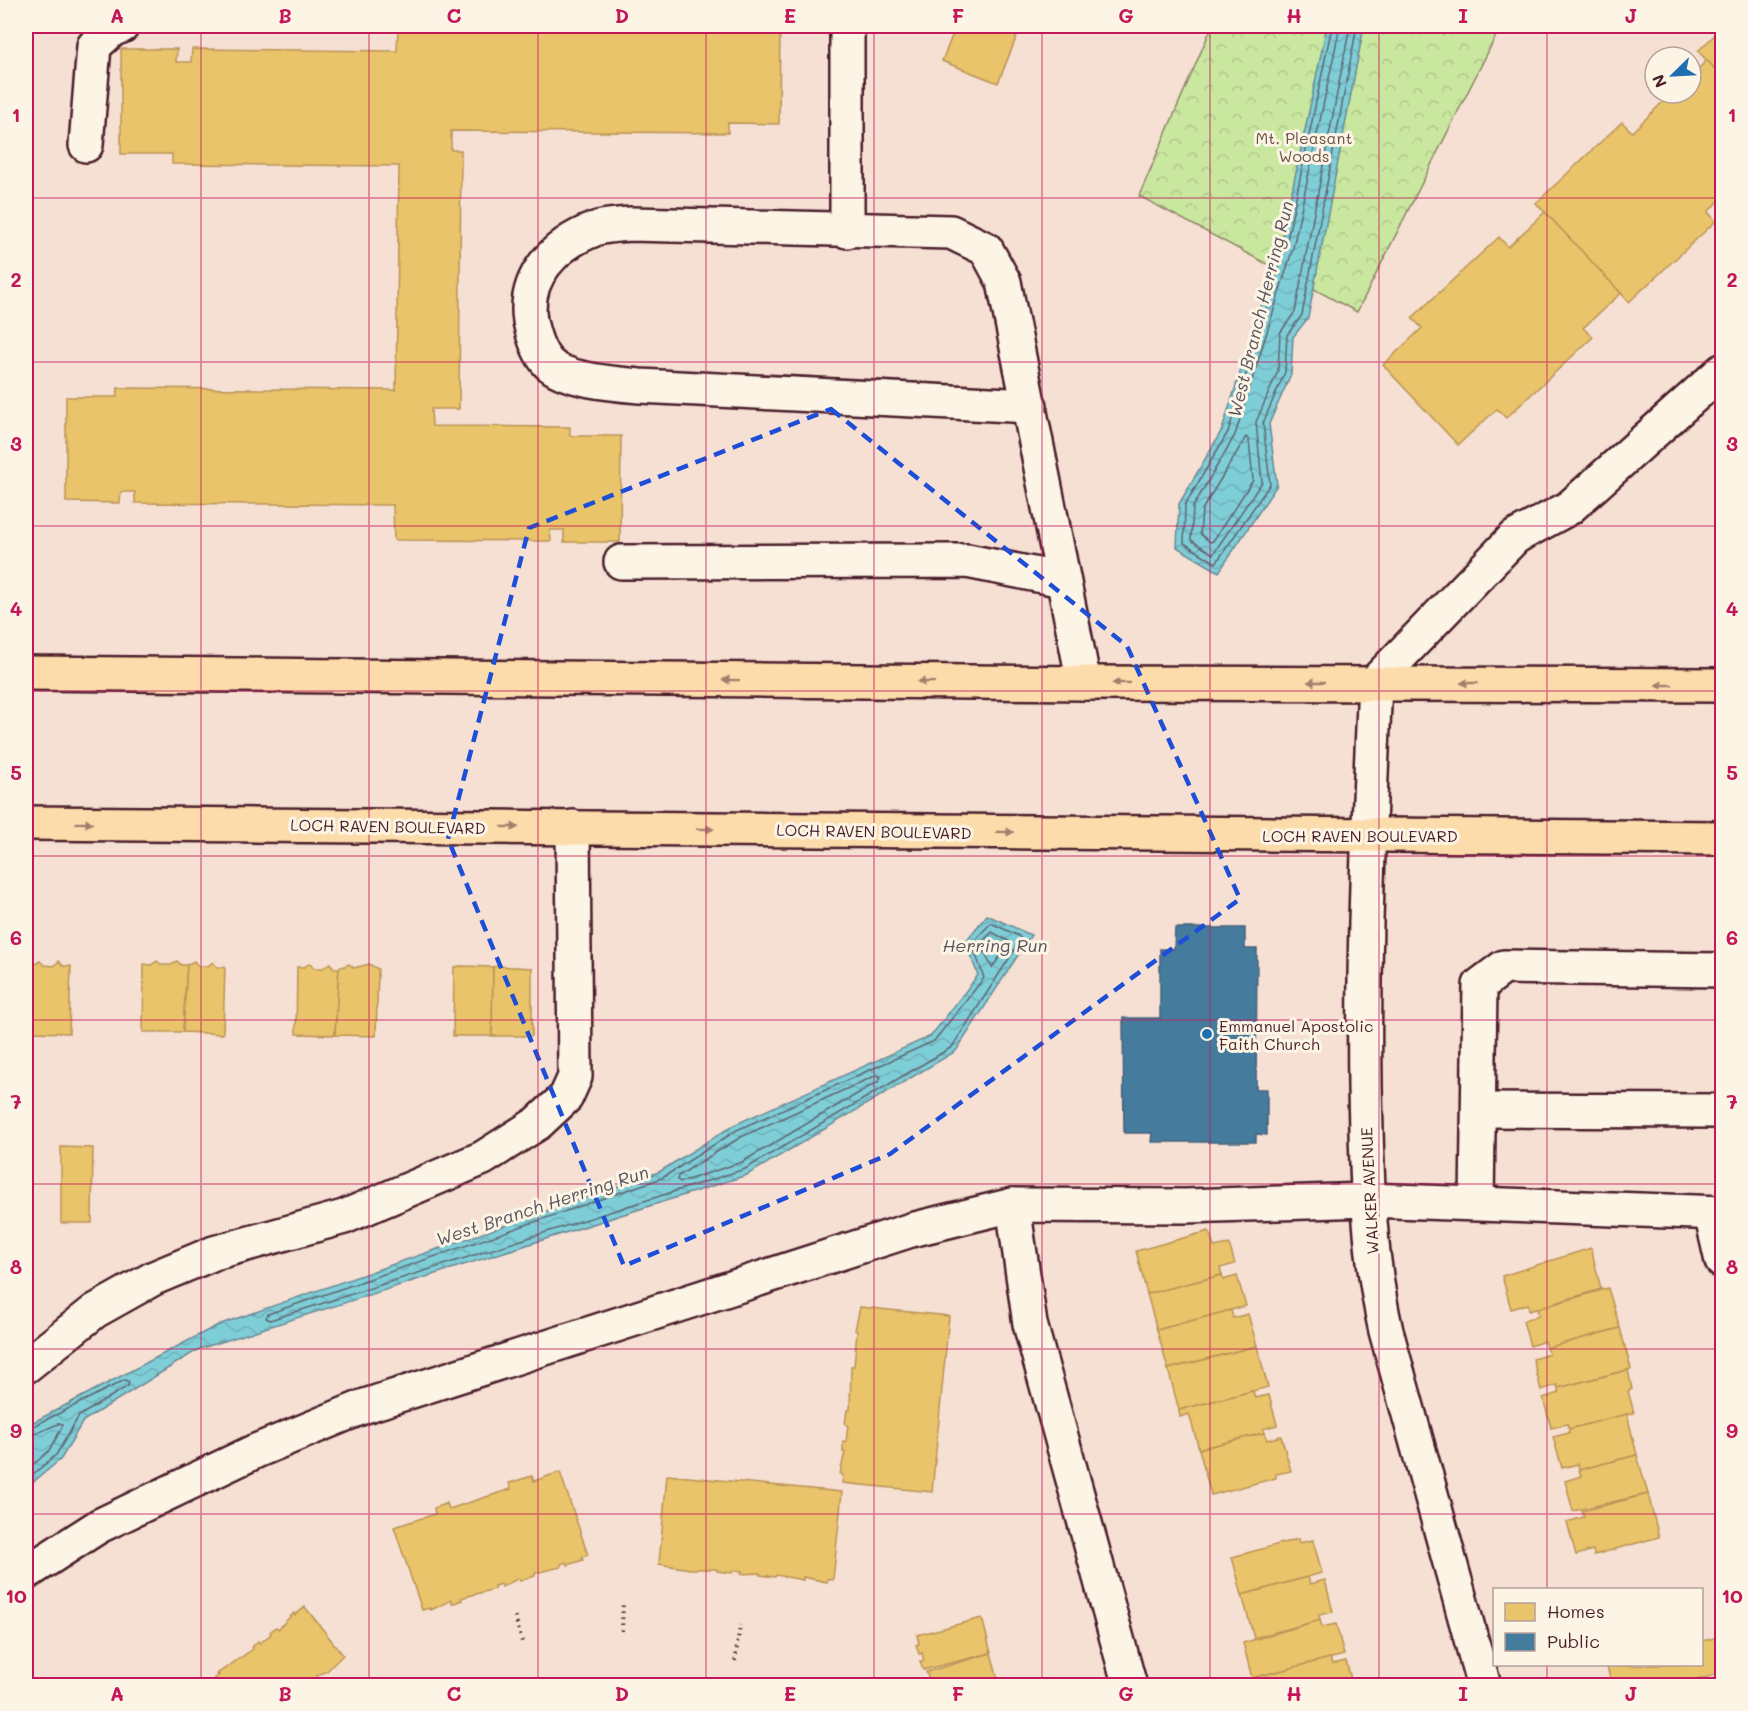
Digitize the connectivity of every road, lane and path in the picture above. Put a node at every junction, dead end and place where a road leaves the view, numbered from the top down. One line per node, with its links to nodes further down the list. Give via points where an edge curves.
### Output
1 (122, 26): 3 (street, via 94,46)
2 (847, 26): 4 (street)
3 (86, 145)
4 (847, 231): 6 (street, via 951,232 986,249 1004,282); 6 (street, via 631,224 596,229 570,242 534,278 528,306 533,338 548,364 577,377 608,383)
5 (1722, 371): 10 (street, via 1569,507 1515,537)
6 (1030, 406): 8 (street)
7 (621, 562): 8 (street, via 967,561)
8 (1063, 580): 11 (street)
9 (26, 674): 11 (main road, one-way to 9)
10 (1375, 682): 11 (main road, one-way to 11); 12 (main road, one-way to 10); 15 (street, WALKER AVENUE)
11 (1084, 683)
12 (1722, 685)
13 (26, 823): 14 (main road, LOCH RAVEN BOULEVARD, one-way to 14)
14 (573, 827): 15 (main road, LOCH RAVEN BOULEVARD, one-way to 15); 25 (street, via 575,1077 566,1097 538,1123 483,1158 344,1217 214,1253 154,1278 95,1311)
15 (1368, 835): 16 (main road, LOCH RAVEN BOULEVARD); 20 (street, WALKER AVENUE)
16 (1722, 838)
17 (1722, 970): 18 (street, via 1504,967 1480,985)
18 (1479, 1110): 19 (street); 21 (street)
19 (1722, 1111)
20 (1367, 1200): 21 (street); 22 (street, via 1185,1206); 34 (street, WALKER AVENUE, via 1374,1276 1386,1331)
21 (1478, 1203): 23 (street)
22 (1013, 1205): 26 (street, via 911,1230 365,1406 256,1451 99,1526); 33 (street, via 1030,1324)
23 (1717, 1213): 24 (street)
24 (1722, 1261)
25 (26, 1366)
26 (26, 1573)
27 (623, 1601): 30 (path)
28 (515, 1617): 31 (path)
29 (740, 1625): 32 (path)
30 (622, 1630)
31 (523, 1645)
32 (735, 1661)
33 (1130, 1686)
34 (1484, 1686)

